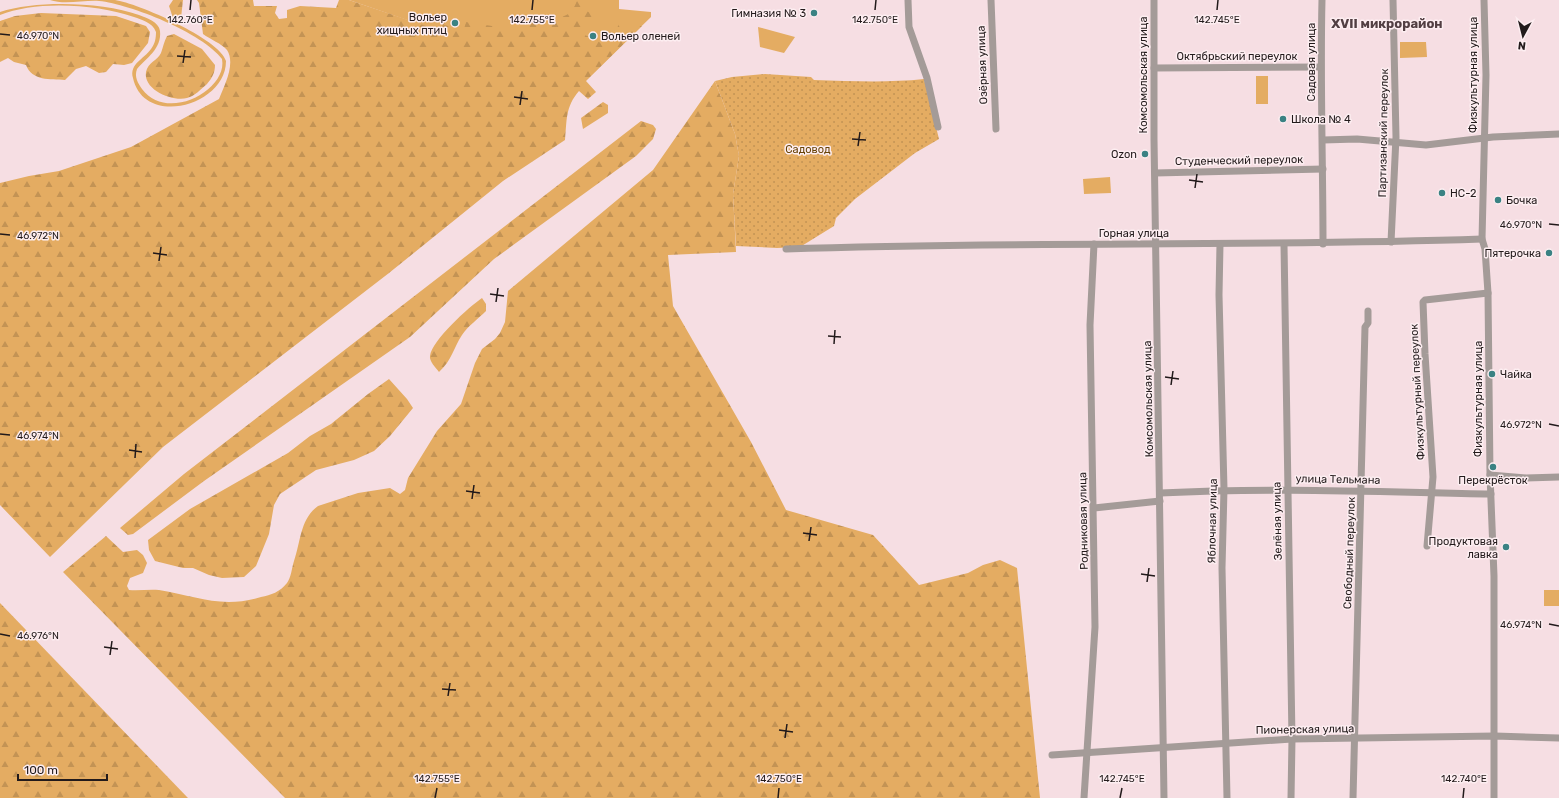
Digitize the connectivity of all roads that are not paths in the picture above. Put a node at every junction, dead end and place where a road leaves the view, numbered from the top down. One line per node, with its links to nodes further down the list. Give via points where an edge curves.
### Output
1 (908, 0): 9 (street, via 909,27 927,78)
2 (991, 0): 10 (street, Озёрная улица)
3 (1154, 0): 8 (street, Комсомольская улица)
4 (1322, 0): 7 (street, Садовая улица)
5 (1393, 0): 14 (street, Партизанский переулок)
6 (1484, 0): 12 (street, Физкультурная улица)
7 (1320, 67): 8 (street, Октябрьский переулок); 13 (street, Садовая улица)
8 (1154, 68): 16 (street, Комсомольская улица)
9 (938, 127)
10 (996, 129)
11 (1559, 134): 12 (street)
12 (1484, 138): 14 (street, via 1426,144); 17 (street, Физкультурная улица)
13 (1323, 140): 14 (street); 15 (street, Садовая улица)
14 (1396, 142): 18 (street, Партизанский переулок)
15 (1324, 169): 16 (street, Студенческий переулок); 22 (street, Садовая улица)
16 (1155, 173): 23 (street, Комсомольская улица)
17 (1482, 239): 18 (street, Горная улица); 25 (street, Физкультурная улица)
18 (1391, 242): 22 (street, Горная улица)
19 (1094, 244): 23 (street, Горная улица); 24 (street, Горная улица); 36 (street, Родниковая улица, via 1090,325)
20 (1220, 244): 21 (street, Горная улица); 23 (street, Горная улица); 30 (street, Яблочная улица)
21 (1284, 244): 22 (street, Горная улица); 29 (street, Зелёная улица)
22 (1323, 244)
23 (1156, 245): 33 (street, Комсомольская улица)
24 (786, 249)
25 (1488, 293): 27 (street, Физкультурная улица); 32 (street, Физкультурный переулок, via 1424,302)
26 (1368, 311): 31 (street, Свободный переулок, via 1368,323 1365,327)
27 (1490, 475): 28 (street); 34 (street, Физкультурная улица)
28 (1559, 477)
29 (1288, 489): 30 (street, улица Тельмана); 31 (street, улица Тельмана); 40 (street, Зелёная улица)
30 (1224, 490): 33 (street, улица Тельмана); 42 (street, Яблочная улица, via 1222,568)
31 (1362, 491): 32 (street, улица Тельмана); 41 (street, Свободный переулок)
32 (1432, 492): 34 (street, улица Тельмана); 37 (street, Физкультурный переулок)
33 (1160, 493): 35 (street, Комсомольская улица)
34 (1491, 494): 38 (street, Физкультурная улица)
35 (1160, 501): 36 (street); 43 (street, Комсомольская улица)
36 (1094, 508): 44 (street, Родниковая улица, via 1095,627)
37 (1427, 546)
38 (1495, 736): 39 (street, Пионерская улица); 41 (street, Пионерская улица); 51 (street, Физкультурная улица)
39 (1559, 738)
40 (1292, 739): 41 (street, Пионерская улица); 42 (street, Пионерская улица); 49 (street, Зелёная улица)
41 (1355, 739): 50 (street, Свободный переулок)
42 (1227, 743): 43 (street, Пионерская улица); 48 (street, Яблочная улица)
43 (1163, 747): 44 (street, Пионерская улица); 47 (street, Комсомольская улица)
44 (1088, 753): 45 (street, Пионерская улица); 46 (street, Родниковая улица)
45 (1052, 755)
46 (1084, 798)
47 (1164, 798)
48 (1227, 798)
49 (1291, 798)
50 (1354, 798)
51 (1494, 798)

